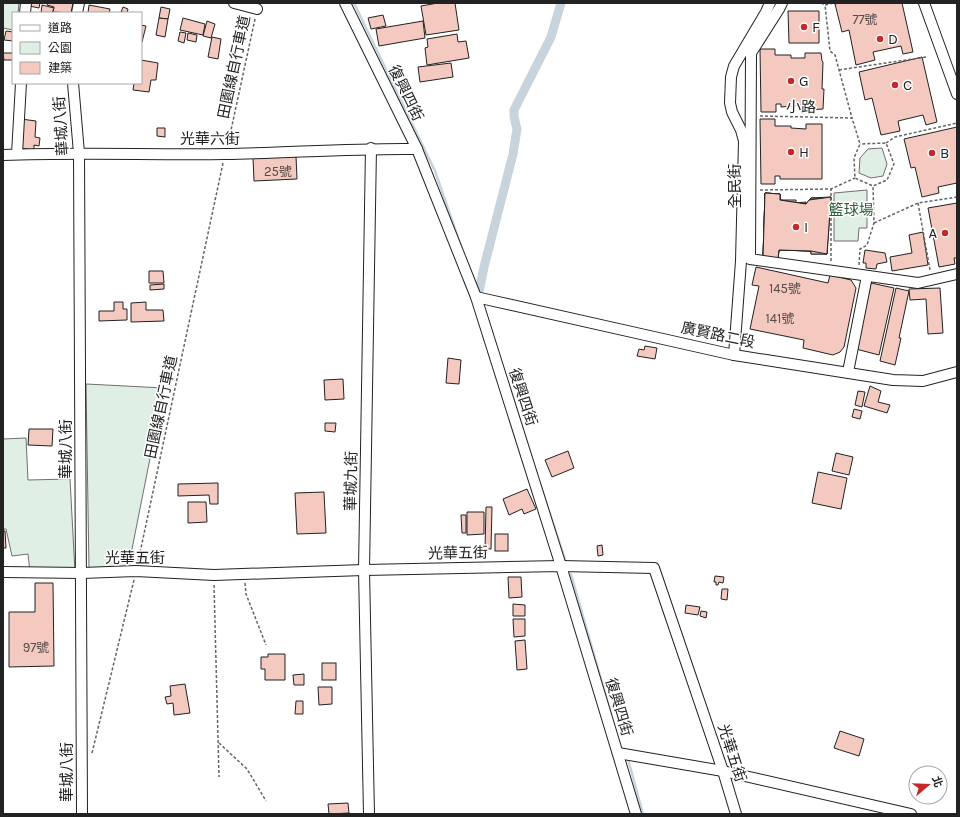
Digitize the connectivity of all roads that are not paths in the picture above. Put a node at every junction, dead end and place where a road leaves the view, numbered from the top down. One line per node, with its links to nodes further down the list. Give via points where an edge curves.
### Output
1 (234, 3): 6 (street)
2 (345, 3): 11 (street, 復興四街)
3 (770, 3): 18 (street, via 734,66 731,78 731,108 744,140)
4 (782, 3): 16 (street, 全民街, via 751,53 750,259)
5 (924, 3): 9 (street)
6 (257, 9)
7 (21, 84): 13 (street)
8 (73, 84): 12 (street, 華城八街)
9 (957, 94)
10 (371, 148): 11 (street, 光華六街); 12 (street, 光華六街, via 225,154); 22 (street, 華城九街)
11 (417, 149): 17 (street, 復興四街)
12 (79, 153): 13 (street, 光華六街); 24 (street, 華城八街)
13 (17, 154): 14 (street, 光華六街)
14 (3, 155)
15 (957, 274): 16 (street, 全民街, via 918,283)
16 (863, 275): 19 (street)
17 (476, 297): 18 (street, 廣賢路二段); 21 (street, 復興四街)
18 (734, 355): 19 (street, 廣賢路二段)
19 (848, 372): 20 (street, 廣賢路二段, via 893,380 922,381)
20 (957, 372)
21 (561, 566): 22 (street, 光華五街); 25 (street, 復興四街); 26 (street, 光華五街, via 654,568)
22 (364, 570): 24 (street, 光華五街, via 214,575); 28 (street, 華城九街)
23 (3, 572): 24 (street, 光華五街)
24 (82, 573): 27 (street, 華城八街)
25 (618, 754): 26 (street); 29 (street, 復興四街)
26 (723, 772): 30 (street, 光華五街); 31 (street)
27 (82, 814)
28 (369, 814)
29 (636, 814)
30 (736, 814)
31 (911, 814)

